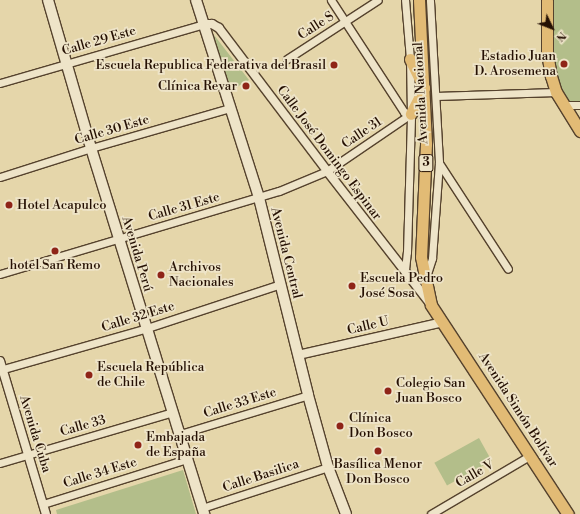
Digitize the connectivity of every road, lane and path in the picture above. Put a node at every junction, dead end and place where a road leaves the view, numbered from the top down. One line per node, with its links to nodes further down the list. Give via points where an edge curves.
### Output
1 (48, 0): 13 (main road, Avenida Perú)
2 (196, 0): 10 (main road, Avenida Central)
3 (331, 0): 9 (street)
4 (378, 0): 9 (street, Calle S)
5 (405, 0): 12 (street)
6 (419, 0): 15 (main road, Avenida Nacional / 3)
7 (430, 0): 17 (street, Avenida Nacional)
8 (547, 0): 16 (main road, via 547,52)
9 (346, 21): 11 (street, Calle S); 21 (street, via 404,112)
10 (204, 24): 13 (street, Calle 29 Este); 20 (main road, Avenida Central); 25 (street, Calle José Domingo Espinar, via 212,24 219,28)
11 (287, 59)
12 (410, 59): 15 (main road); 21 (street)
13 (66, 62): 14 (street, Calle 29 Este); 23 (main road, Avenida Perú)
14 (0, 83)
15 (424, 88): 21 (main road); 32 (main road, Avenida Nacional / 3, via 426,144 422,257)
16 (556, 92): 17 (street); 18 (main road)
17 (436, 96): 24 (street, Avenida Nacional)
18 (564, 105): 19 (street); 22 (main road)
19 (580, 105)
20 (230, 108): 23 (street, Calle 30 Este); 27 (main road, Avenida Central)
21 (412, 114): 25 (street, Calle 31); 30 (street)
22 (580, 131)
23 (91, 148): 26 (street, Calle 30 Este); 28 (main road, Avenida Perú)
24 (439, 162): 29 (street); 32 (street, Avenida Nacional, via 432,258)
25 (327, 171): 27 (street, Calle 31); 30 (street, Calle José Domingo Espinar)
26 (0, 177)
27 (259, 198): 28 (street, Calle 31 Este); 33 (main road, Avenida Central)
28 (119, 238): 31 (street, Calle 31 Este); 36 (main road, Avenida Perú)
29 (508, 269)
30 (405, 270): 34 (street, Calle José Domingo Espinar)
31 (0, 274)
32 (425, 280): 34 (main road, Avenida Nacional / 3)
33 (281, 284): 36 (street, Calle 32 Este); 37 (main road, Avenida Central)
34 (432, 305): 35 (main road, Avenida Nacional / 3)
35 (443, 322): 37 (street, Calle U); 44 (main road, Avenida Simón Bolívar / 3)
36 (147, 328): 39 (street, Calle 32 Este); 41 (main road, Avenida Perú)
37 (298, 355): 40 (main road, Avenida Central)
38 (0, 361): 39 (street, Avenida Cuba)
39 (1, 370): 43 (street, Avenida Cuba)
40 (308, 395): 42 (street, Calle 33 Este); 47 (main road, Avenida Central)
41 (173, 412): 42 (main road, Avenida Perú); 43 (street, Calle 33)
42 (180, 434): 45 (main road, Avenida Perú)
43 (28, 455): 46 (street, Calle 33); 48 (street, Avenida Cuba)
44 (531, 455): 52 (street, Calle V); 53 (main road, Avenida Simón Bolívar / 3)
45 (188, 459): 48 (street, Calle 34 Este); 49 (main road, Avenida Perú)
46 (0, 463)
47 (328, 467): 49 (street, Calle Basilica); 51 (main road, Avenida Central)
48 (43, 504): 50 (street, Avenida Cuba)
49 (203, 511)
50 (46, 514)
51 (346, 514)
52 (431, 514)
53 (568, 514)

